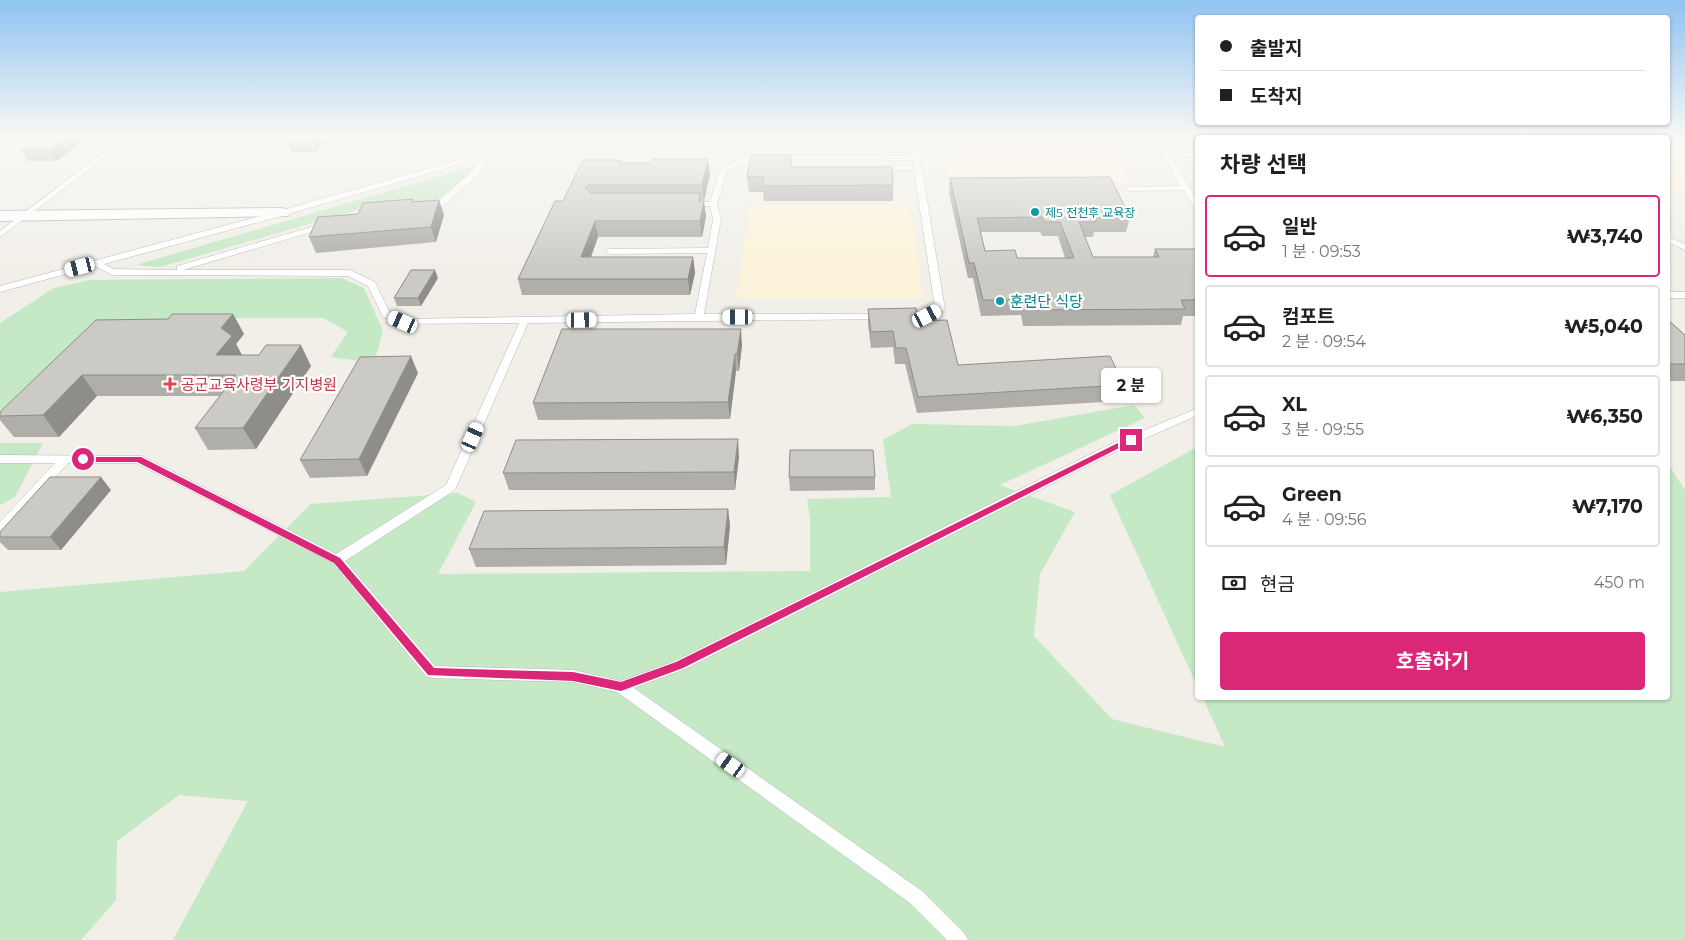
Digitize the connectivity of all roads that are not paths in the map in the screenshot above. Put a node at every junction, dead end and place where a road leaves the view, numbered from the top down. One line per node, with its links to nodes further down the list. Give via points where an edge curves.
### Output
1 (71, 181): 15 (lane)
2 (395, 181): 13 (lane)
3 (467, 181): 12 (lane, via 434,209)
4 (720, 181): 11 (lane)
5 (920, 181): 29 (lane, via 940,309 914,318)
6 (1182, 181): 7 (lane)
7 (1186, 188): 8 (lane); 9 (lane)
8 (1128, 189)
9 (1195, 202)
10 (684, 204): 11 (lane)
11 (713, 204): 23 (lane, via 717,219)
12 (416, 211)
13 (282, 213): 15 (street); 24 (lane)
14 (0, 216): 15 (street)
15 (25, 216): 17 (lane)
16 (334, 223): 25 (lane)
17 (0, 235)
18 (1670, 238): 20 (lane)
19 (1670, 239): 21 (lane)
20 (1685, 242)
21 (1685, 247)
22 (610, 250): 23 (lane)
23 (712, 250): 29 (lane)
24 (96, 263): 25 (lane, via 112,272); 26 (lane)
25 (166, 272): 30 (lane, via 350,273 372,284 386,315 403,322)
26 (0, 289)
27 (1670, 295): 28 (lane)
28 (1685, 295)
29 (699, 317): 30 (lane)
30 (524, 321): 35 (lane, via 451,486)
31 (1195, 412): 36 (lane, via 1115,447 680,665)
32 (0, 459): 33 (lane)
33 (65, 460): 34 (lane); 35 (lane, via 138,459)
34 (0, 530)
35 (337, 560): 36 (lane, via 431,672 573,676)
36 (621, 687): 37 (lane, via 916,897)
37 (960, 940)

